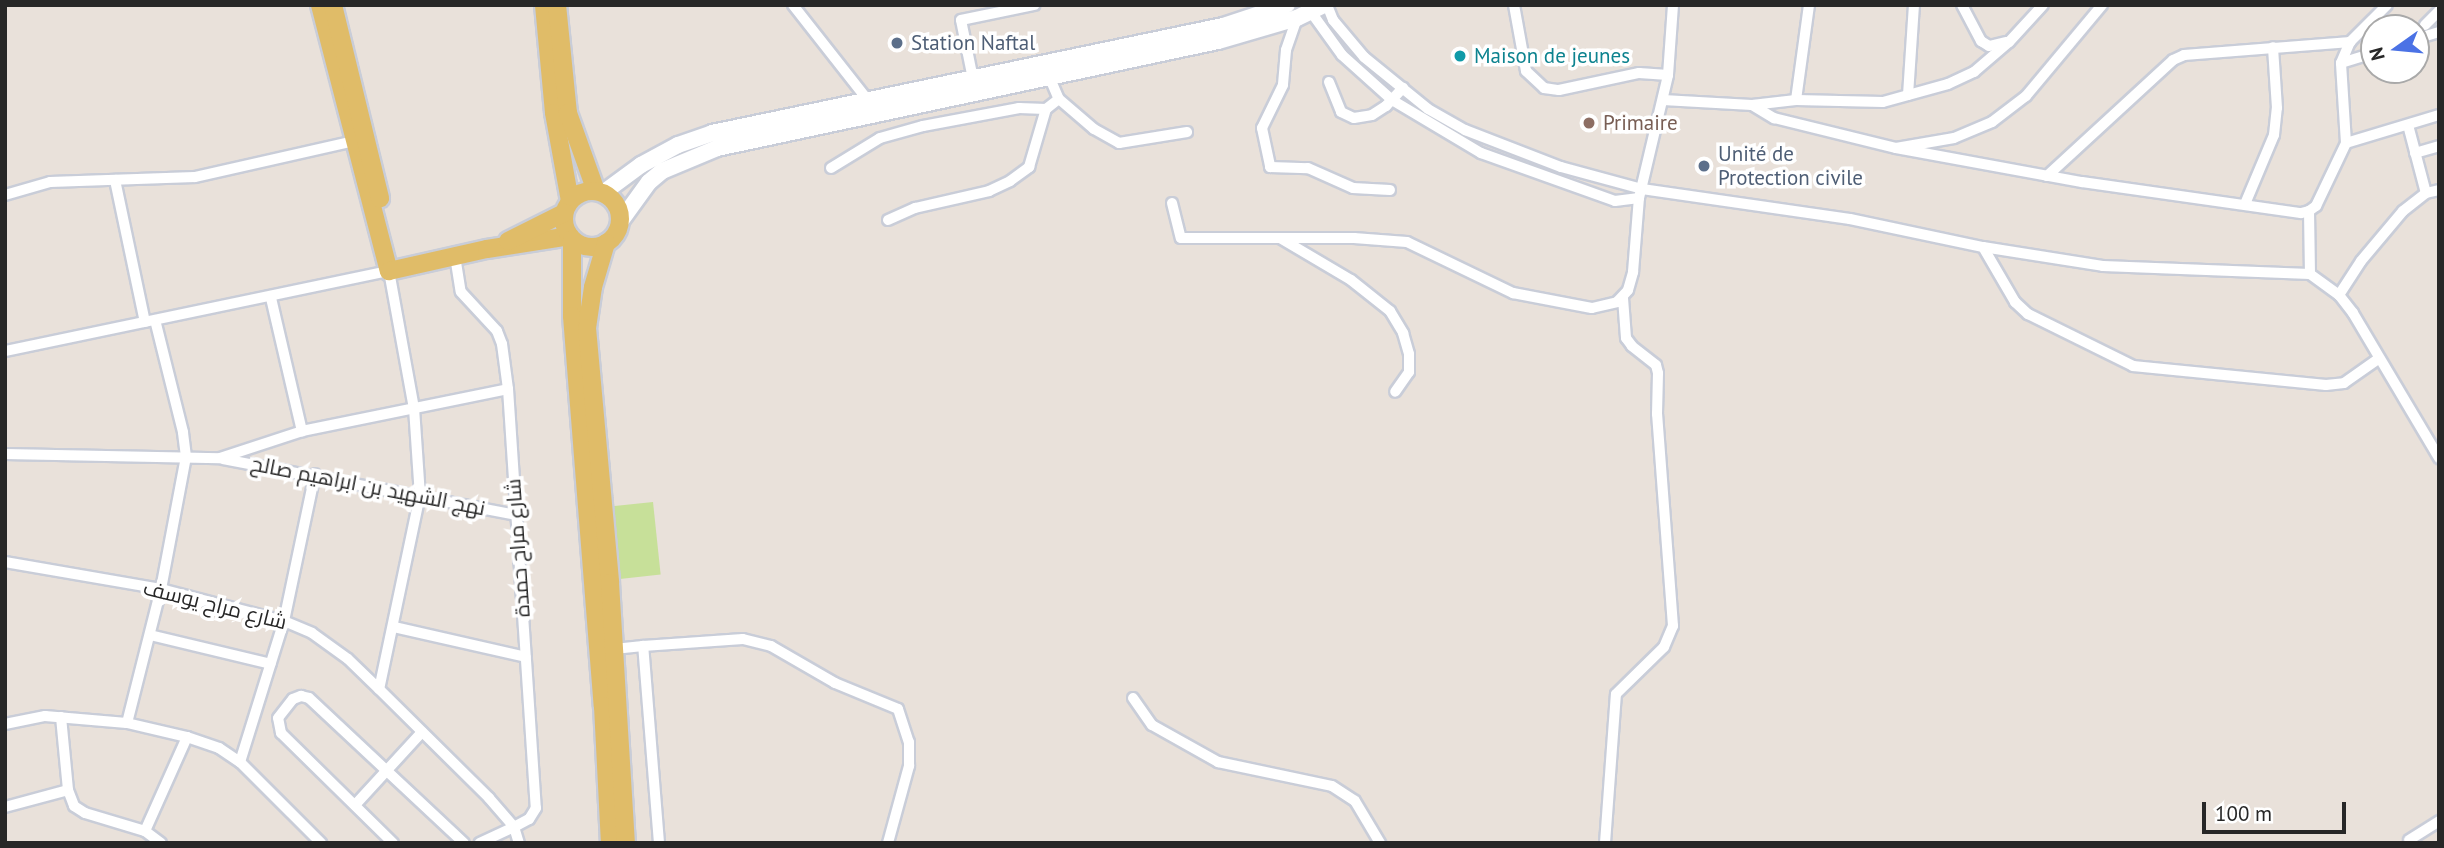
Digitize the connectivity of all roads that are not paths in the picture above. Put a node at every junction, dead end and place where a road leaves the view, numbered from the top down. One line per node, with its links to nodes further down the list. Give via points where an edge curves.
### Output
1 (320, 5): 37 (main road)
2 (333, 5): 37 (main road)
3 (544, 5): 54 (main road)
4 (557, 5): 47 (main road, via 568,113)
5 (793, 5): 27 (street)
6 (1034, 5): 23 (street, via 961,20)
7 (1514, 5): 21 (street, via 1526,71 1544,88 1559,90 1639,73)
8 (1673, 5): 21 (street)
9 (1810, 5): 31 (street)
10 (1914, 5): 26 (street)
11 (1962, 5): 17 (street, via 1985,44)
12 (2043, 5): 17 (street)
13 (2102, 5): 40 (street, via 2026,96 1992,121 1954,138)
14 (2387, 5): 16 (street)
15 (1312, 8): 22 (main road, via 1218,41); 23 (main road); 25 (street, via 1333,20 1364,57); 29 (street, via 1342,55); 45 (street, via 1286,50 1283,85 1262,128 1269,167 1308,168 1353,188)
16 (2350, 41): 18 (street); 20 (street)
17 (2010, 42): 26 (street, via 1974,72)
18 (2273, 47): 43 (street, via 2198,52 2173,60); 53 (street, via 2277,108 2273,135)
19 (2360, 57): 20 (street)
20 (2342, 63): 38 (street)
21 (1668, 75): 30 (street)
22 (1049, 76): 28 (street); 58 (main road, via 717,148 662,171)
23 (973, 79): 27 (main road)
24 (1329, 82): 29 (street, via 1341,112 1354,118 1372,115)
25 (1403, 88): 29 (street); 48 (street, via 1465,130)
26 (1908, 95): 31 (street, via 1883,102)
27 (867, 99): 47 (main road, via 712,133 641,164)
28 (1059, 99): 33 (street); 36 (street, via 1119,143)
29 (1392, 100): 51 (street, via 1481,153)
30 (1663, 100): 32 (street); 48 (street)
31 (1796, 100): 32 (street)
32 (1752, 105): 40 (street, via 1774,118)
33 (1046, 109): 42 (street, via 1019,108 923,126 880,138); 57 (street, via 1028,167 1010,181)
34 (2439, 115): 35 (street)
35 (2408, 125): 38 (street); 41 (street)
36 (1187, 132)
37 (359, 140): 44 (street, via 195,177); 65 (main road)
38 (2346, 143): 55 (street, via 2316,206)
39 (2439, 146): 41 (street)
40 (1896, 148): 43 (street)
41 (2416, 153): 49 (street)
42 (831, 168)
43 (2047, 176): 53 (street)
44 (115, 180): 50 (street, via 50,182); 70 (street)
45 (1390, 190)
46 (2439, 190): 49 (street)
47 (599, 192): 54 (main road, via 582,192); 58 (main road, via 616,204)
48 (1640, 193): 51 (street); 56 (street); 62 (street, via 1850,219)
49 (2426, 193): 67 (street, via 2403,211)
50 (5, 195)
51 (1615, 201): 56 (street)
52 (1172, 203): 59 (street, via 1181,238)
53 (2245, 204): 55 (street)
54 (567, 207): 60 (main road, via 564,225); 63 (main road, via 527,233)
55 (2309, 211): 66 (street)
56 (1636, 219): 69 (street, via 1633,272)
57 (888, 220)
58 (620, 222): 61 (main road)
59 (1278, 237): 69 (street, via 1407,242 1513,293 1592,308); 74 (street, via 1351,280 1390,312 1409,354 1409,372)
60 (571, 238): 61 (main road, via 585,246); 63 (main road); 115 (main road, via 572,316)
61 (606, 243): 90 (main road, via 591,293 587,328)
62 (1983, 247): 66 (street, via 2103,266); 72 (street, via 2015,302 2028,314 2133,366 2326,385 2344,383)
63 (487, 249): 64 (main road)
64 (455, 256): 65 (main road); 73 (street, شارع مراح حمدة, via 461,292 497,331)
65 (395, 270): 68 (street); 75 (street)
66 (2310, 274): 67 (street)
67 (2339, 295): 72 (street)
68 (271, 298): 70 (street); 76 (street)
69 (1623, 298): 120 (street, via 1626,338 1656,365 1658,373 1673,626 1664,647 1616,694)
70 (150, 321): 71 (street); 78 (street)
71 (5, 352)
72 (2378, 359): 80 (street)
73 (508, 389): 75 (street); 83 (street, شارع مراح حمدة)
74 (1395, 392)
75 (414, 408): 76 (street); 82 (street)
76 (302, 431): 79 (street)
77 (5, 454): 78 (street)
78 (186, 457): 79 (street); 85 (street)
79 (220, 458): 81 (street, نهج الشهيد بن ابراهيم صالح)
80 (2439, 458)
81 (315, 474): 82 (street, نهج الشهيد بن ابراهيم صالح); 86 (street)
82 (419, 495): 83 (street, نهج الشهيد بن ابراهيم صالح); 87 (street)
83 (516, 515): 91 (street, شارع مراح حمدة)
84 (5, 562): 85 (street, شارع مراح يوسف)
85 (161, 589): 86 (street, شارع مراح يوسف); 88 (street)
86 (284, 621): 92 (street); 93 (street, شارع مراح يوسف, via 330,644)
87 (394, 627): 91 (street); 93 (street)
88 (150, 635): 92 (street); 96 (street)
89 (643, 646): 90 (street); 117 (street); 118 (street, via 758,641 835,683 898,709 909,742 909,766)
90 (614, 649): 116 (main road)
91 (526, 657): 106 (street, شارع مراح حمدة, via 536,808 529,819)
92 (271, 664): 100 (street)
93 (379, 689): 98 (street, شارع مراح يوسف)
94 (1133, 698): 119 (street, via 1152,725 1218,761 1332,786 1355,801)
95 (61, 717): 96 (street); 97 (street, via 32,717); 102 (street)
96 (127, 723): 99 (street)
97 (5, 724)
98 (422, 732): 101 (street); 106 (street, شارع مراح يوسف)
99 (187, 737): 100 (street, via 219,748); 107 (street)
100 (240, 762): 110 (street)
101 (388, 770): 103 (street); 103 (street, via 309,698 293,699 278,718 281,733); 112 (street)
102 (68, 790): 104 (street); 107 (street, via 80,811)
103 (355, 805): 111 (street)
104 (5, 807)
105 (2439, 821): 108 (street)
106 (514, 827): 113 (street); 114 (street)
107 (145, 831): 109 (street)
108 (2409, 841)
109 (162, 843)
110 (321, 843)
111 (393, 843)
112 (464, 843)
113 (479, 843)
114 (519, 843)
115 (610, 843)
116 (625, 843)
117 (659, 843)
118 (888, 843)
119 (1380, 843)
120 (1605, 843)

